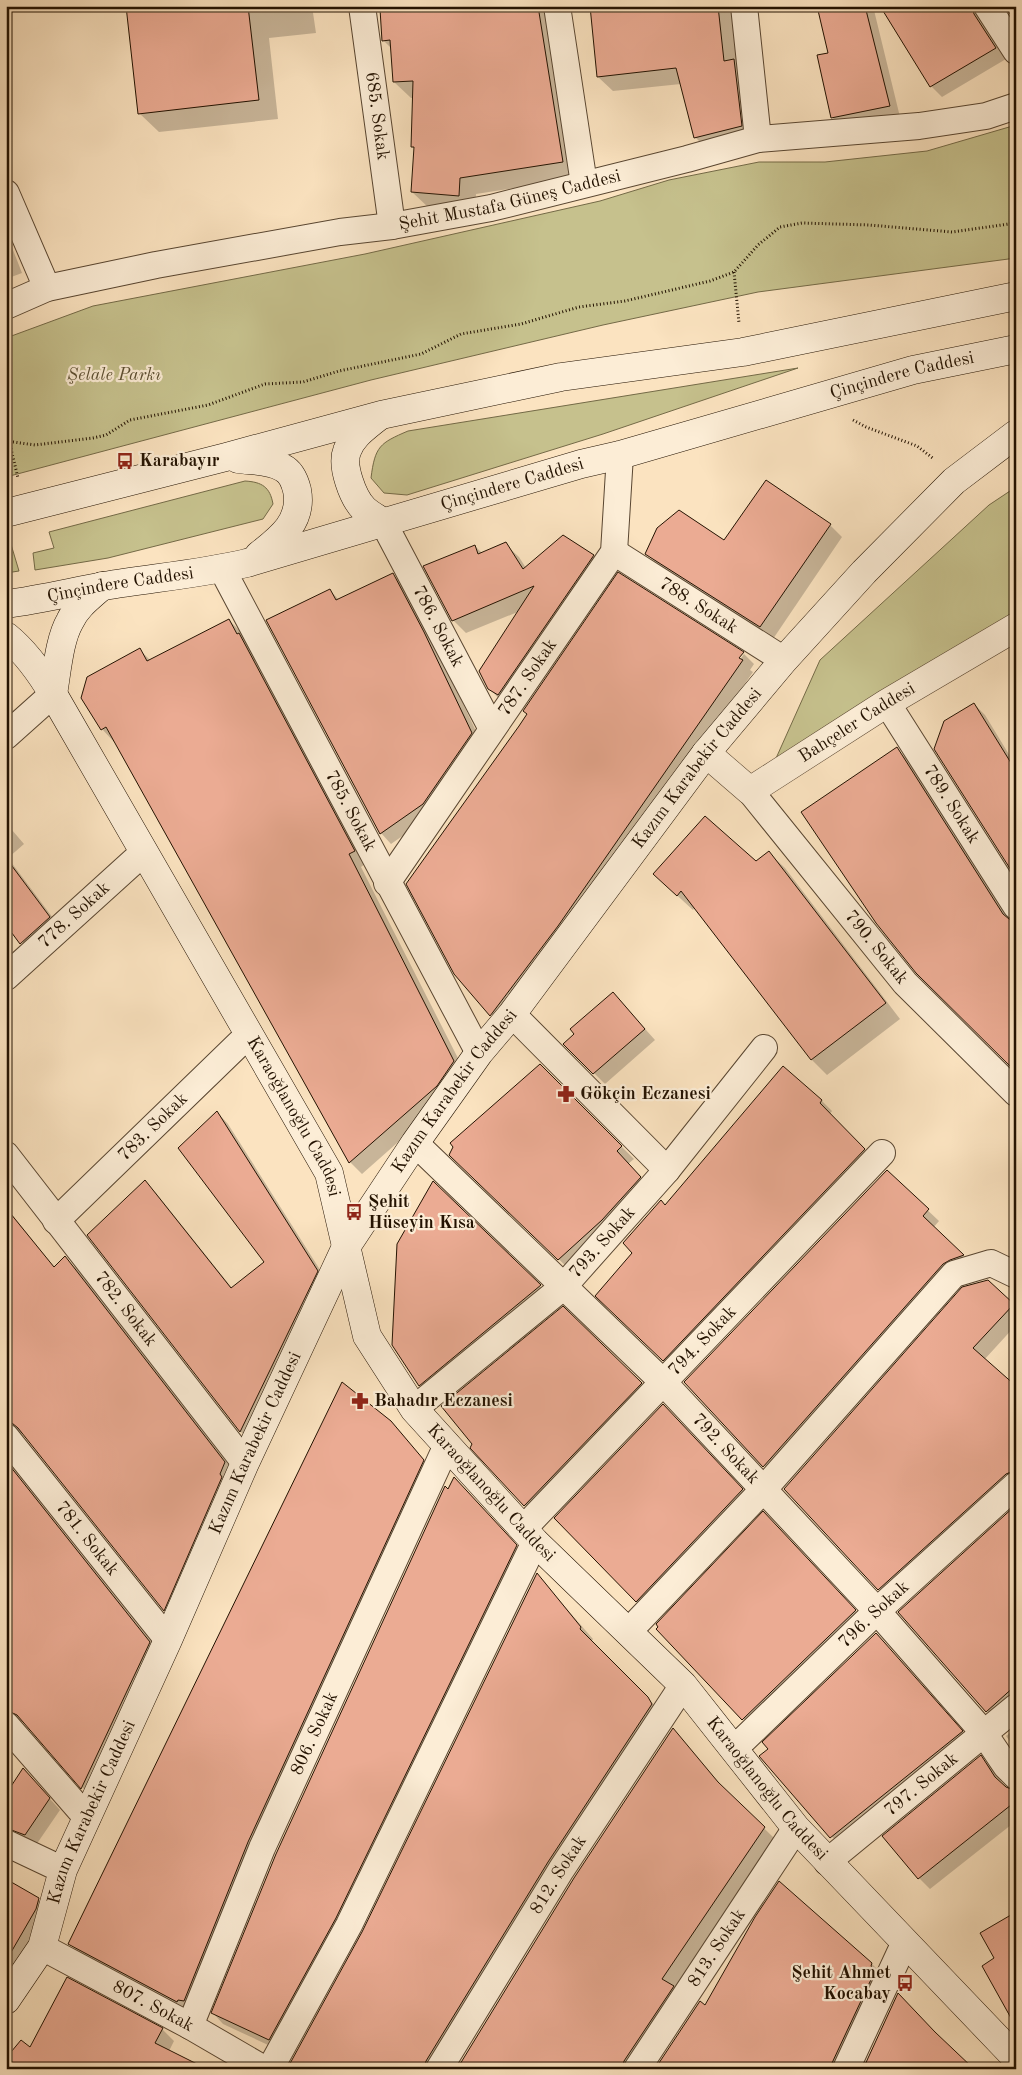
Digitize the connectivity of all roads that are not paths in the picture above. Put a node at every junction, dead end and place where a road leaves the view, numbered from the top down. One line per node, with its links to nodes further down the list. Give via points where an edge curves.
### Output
1 (362, 6): 10 (street, 685. Sokak)
2 (557, 6): 8 (street)
3 (744, 6): 7 (street)
4 (987, 6): 5 (street)
5 (1016, 51)
6 (1016, 106): 7 (street, Şehit Mustafa Güneş Caddesi, via 986,116 919,126)
7 (758, 139): 8 (street, Şehit Mustafa Güneş Caddesi)
8 (584, 184): 10 (street, Şehit Mustafa Güneş Caddesi, via 491,208)
9 (6, 193): 11 (street)
10 (392, 226): 11 (street, Şehit Mustafa Güneş Caddesi, via 165,263)
11 (48, 288): 13 (street, Şehit Mustafa Güneş Caddesi)
12 (1016, 296): 15 (main road, via 743,352 561,377)
13 (6, 306)
14 (1016, 349): 17 (main road, Çinçindere Caddesi, via 913,370)
15 (381, 415): 18 (main road); 20 (main road, via 356,435 346,452 347,475 355,496 364,509)
16 (1016, 434): 27 (main road, Kazım Karabekir Caddesi, via 954,481 864,572)
17 (620, 455): 20 (main road, Çinçindere Caddesi); 21 (street)
18 (226, 457): 19 (main road); 22 (main road, via 285,468 295,482 299,501 294,520 282,537)
19 (6, 513)
20 (383, 522): 22 (main road, Çinçindere Caddesi); 30 (street, 786. Sokak)
21 (614, 552): 27 (street, 788. Sokak); 30 (street, 787. Sokak)
22 (235, 566): 23 (main road, Çinçindere Caddesi); 35 (street, 785. Sokak)
23 (102, 586): 24 (main road, Çinçindere Caddesi); 28 (main road, via 82,604 69,622)
24 (6, 604)
25 (1015, 631): 29 (main road, Bahçeler Caddesi)
26 (6, 636): 28 (main road, Karaoğlanoğlu Caddesi, via 21,648)
27 (784, 660): 32 (main road, Kazım Karabekir Caddesi)
28 (53, 694): 31 (street); 34 (main road, Karaoğlanoğlu Caddesi)
29 (887, 703): 33 (main road, Bahçeler Caddesi); 36 (street, 789. Sokak)
30 (492, 730): 35 (street, 787. Sokak)
31 (6, 736)
32 (706, 753): 33 (main road); 38 (main road, Kazım Karabekir Caddesi)
33 (750, 791): 42 (street, 790. Sokak, via 905,983)
34 (144, 852): 37 (street, 778. Sokak); 39 (main road, Karaoğlanoğlu Caddesi)
35 (387, 883): 41 (street, 785. Sokak)
36 (1016, 906)
37 (6, 977)
38 (512, 1014): 41 (main road, Kazım Karabekir Caddesi); 46 (street)
39 (249, 1034): 47 (street, 783. Sokak); 48 (main road, Karaoğlanoğlu Caddesi, via 329,1173)
40 (764, 1048): 46 (street, 793. Sokak)
41 (479, 1053): 43 (main road, Kazım Karabekir Caddesi)
42 (1016, 1093)
43 (415, 1143): 48 (main road, Kazım Karabekir Caddesi); 50 (street, 792. Sokak)
44 (882, 1153): 51 (street, 794. Sokak)
45 (6, 1155): 47 (street, 782. Sokak)
46 (668, 1170): 50 (street, 793. Sokak)
47 (56, 1221): 55 (street, 782. Sokak)
48 (346, 1247): 52 (main road, Karaoğlanoğlu Caddesi, via 367,1336); 55 (main road, Kazım Karabekir Caddesi)
49 (1016, 1275): 57 (street, via 991,1263 954,1274)
50 (563, 1287): 51 (street, 792. Sokak); 52 (street, 793. Sokak)
51 (663, 1382): 57 (street, 792. Sokak); 58 (street, 794. Sokak)
52 (414, 1409): 54 (main road, Karaoğlanoğlu Caddesi)
53 (6, 1437): 61 (street, 781. Sokak)
54 (447, 1445): 58 (main road, Karaoğlanoğlu Caddesi); 76 (street, 806. Sokak, via 262,1848)
55 (245, 1463): 61 (main road, Kazım Karabekir Caddesi)
56 (1016, 1485): 59 (street, 796. Sokak)
57 (763, 1490): 59 (street, 792. Sokak); 60 (street)
58 (529, 1535): 60 (main road, Karaoğlanoğlu Caddesi); 79 (street, 794. Sokak, via 349,1925)
59 (877, 1611): 65 (street, 792. Sokak); 66 (street, 796. Sokak)
60 (629, 1631): 62 (main road, Karaoğlanoğlu Caddesi)
61 (168, 1640): 68 (main road, Kazım Karabekir Caddesi)
62 (683, 1685): 66 (main road, Karaoğlanoğlu Caddesi); 80 (street, 812. Sokak, via 561,1870)
63 (1016, 1707): 65 (street, 797. Sokak)
64 (6, 1724): 68 (street)
65 (983, 1732): 67 (street, 792. Sokak); 71 (street, 797. Sokak)
66 (734, 1749): 69 (main road, Karaoğlanoğlu Caddesi)
67 (1016, 1776)
68 (87, 1818): 72 (main road, Kazım Karabekir Caddesi)
69 (796, 1828): 71 (main road, Karaoğlanoğlu Caddesi); 81 (street, 813. Sokak)
70 (6, 1843): 72 (street)
71 (827, 1862): 73 (main road, Karaoğlanoğlu Caddesi)
72 (63, 1870): 74 (main road, Kazım Karabekir Caddesi)
73 (905, 1942): 77 (main road, Karaoğlanoğlu Caddesi); 82 (street)
74 (42, 1947): 75 (main road, Kazım Karabekir Caddesi); 76 (street, 807. Sokak)
75 (6, 2000)
76 (190, 2026): 78 (street, 807. Sokak)
77 (1016, 2058)
78 (264, 2069)
79 (270, 2069)
80 (439, 2069)
81 (637, 2069)
82 (846, 2069)

